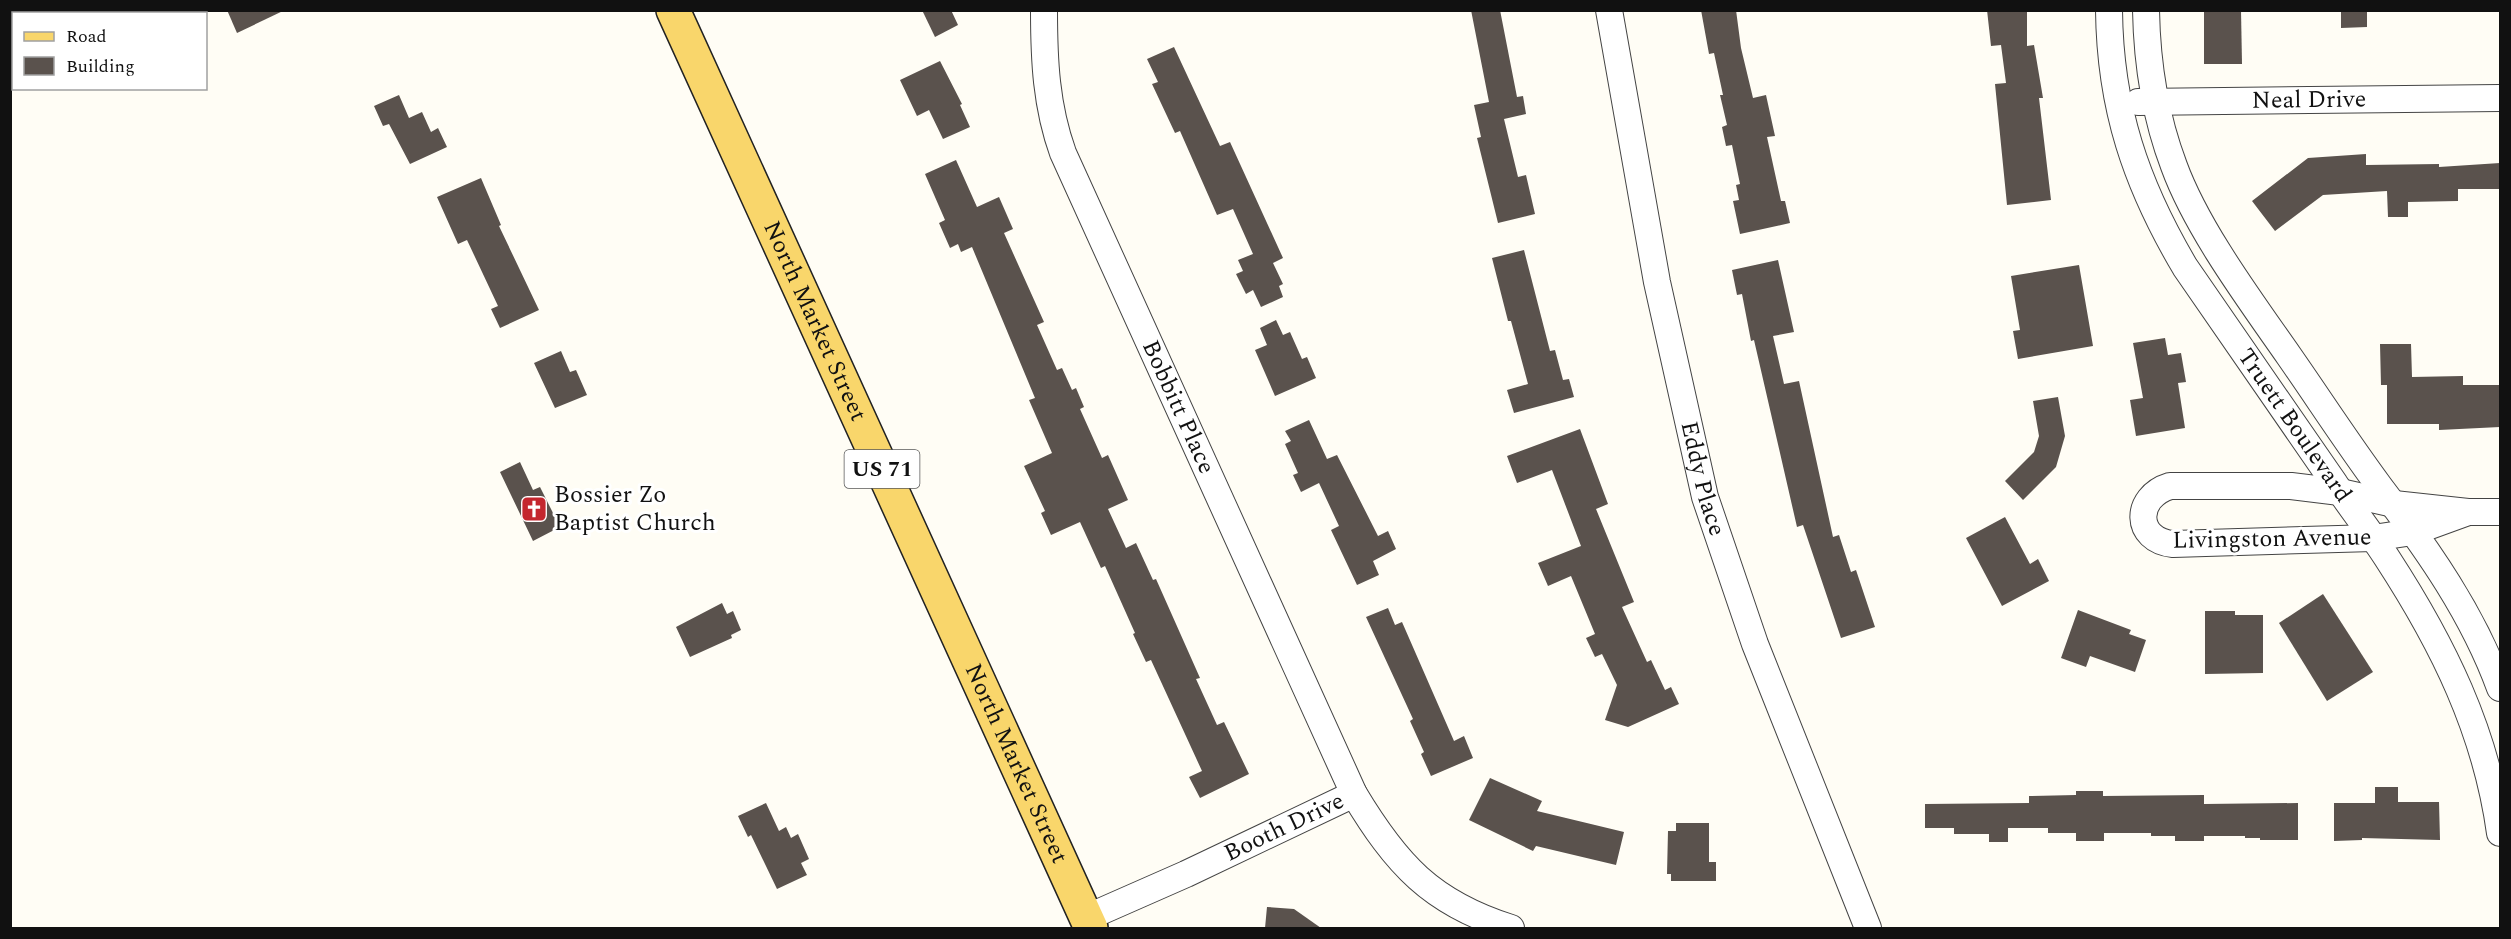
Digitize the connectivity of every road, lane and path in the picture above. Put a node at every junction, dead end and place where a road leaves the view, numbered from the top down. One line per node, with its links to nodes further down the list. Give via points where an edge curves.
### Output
1 (673, 10): 18 (main road, North Market Street / US 71)
2 (1044, 10): 16 (street, Bobbitt Place, via 1046,89 1063,153)
3 (1609, 10): 20 (street, Eddy Place, via 1657,282 1705,497 1755,644)
4 (2109, 10): 8 (street, Truett Boulevard)
5 (2146, 10): 7 (street, Truett Boulevard)
6 (2500, 98): 7 (street, Neal Drive)
7 (2154, 101): 8 (street, Neal Drive); 10 (street, Truett Boulevard, via 2174,167 2207,232 2248,298)
8 (2118, 102): 9 (street, Truett Boulevard, via 2134,163 2160,224)
9 (2340, 492): 10 (street, Livingston Avenue); 14 (street, Truett Boulevard); 14 (street, Livingston Avenue, via 2291,486 2170,486 2150,496 2143,516 2152,537 2173,544)
10 (2394, 504): 11 (street, Livingston Avenue); 13 (street, Truett Boulevard)
11 (2468, 512): 12 (street, Livingston Avenue); 13 (street, Livingston Avenue)
12 (2500, 512)
13 (2413, 532): 14 (street, Livingston Avenue); 15 (street, Truett Boulevard, via 2458,599)
14 (2373, 538): 17 (street, Truett Boulevard, via 2422,614 2471,713 2488,765)
15 (2500, 688)
16 (1354, 794): 18 (street, Booth Drive); 19 (street, Booth Drive, via 1377,834 1423,884 1460,909)
17 (2500, 833)
18 (1089, 923)
19 (1511, 928)
20 (1868, 928)

